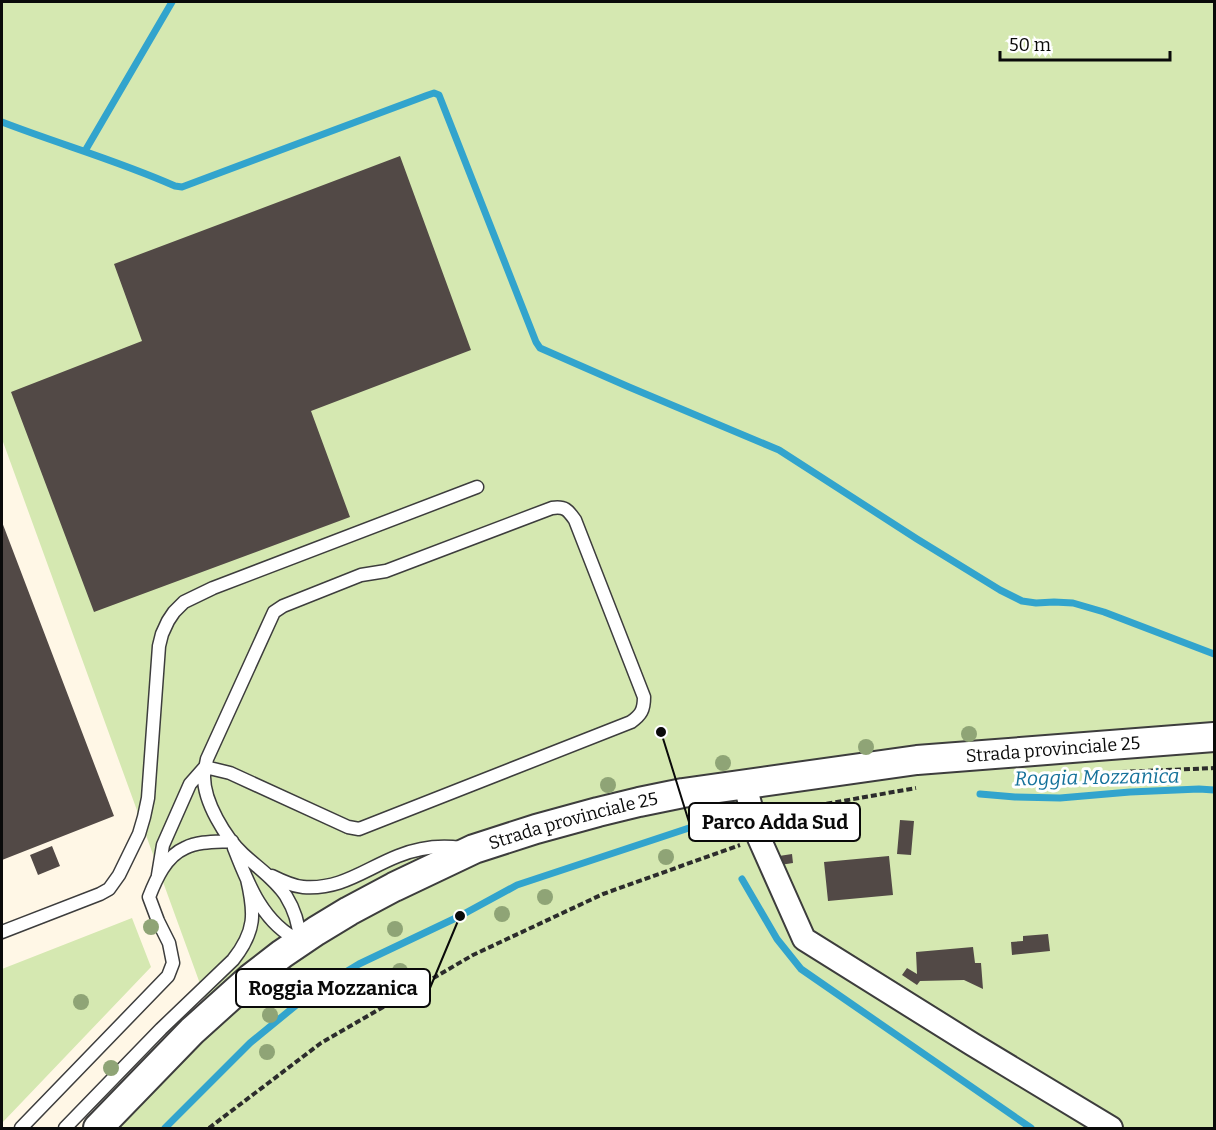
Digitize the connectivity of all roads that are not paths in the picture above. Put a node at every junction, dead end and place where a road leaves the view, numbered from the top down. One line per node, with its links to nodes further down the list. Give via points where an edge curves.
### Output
1 (477, 487): 10 (lane, via 184,602 168,621 159,646 148,798 139,834 119,875 100,894)
2 (1215, 737): 4 (street, Strada provinciale 25, via 917,760)
3 (205, 767): 3 (lane, via 278,609 552,508 568,510 644,697 640,715 631,722 358,829 230,773); 5 (lane, via 207,797); 8 (lane, via 190,784 163,845)
4 (745, 785): 6 (street, Strada provinciale 25, via 639,802); 15 (street, via 759,838 804,939)
5 (232, 841): 7 (lane); 8 (lane, via 183,848); 9 (lane)
6 (474, 849): 7 (lane, via 450,846 413,851 335,885 300,887); 11 (street, Strada provinciale 25, via 393,887)
7 (267, 874): 11 (lane, via 292,908)
8 (158, 875): 12 (lane, via 150,897 169,943 172,963 168,976)
9 (247, 879): 11 (lane, via 255,898 274,923); 13 (lane, via 252,913 247,939 233,960)
10 (2, 932)
11 (300, 941): 14 (street, Strada provinciale 25, via 192,1031)
12 (21, 1128)
13 (65, 1128)
14 (98, 1128)
15 (1111, 1128)

